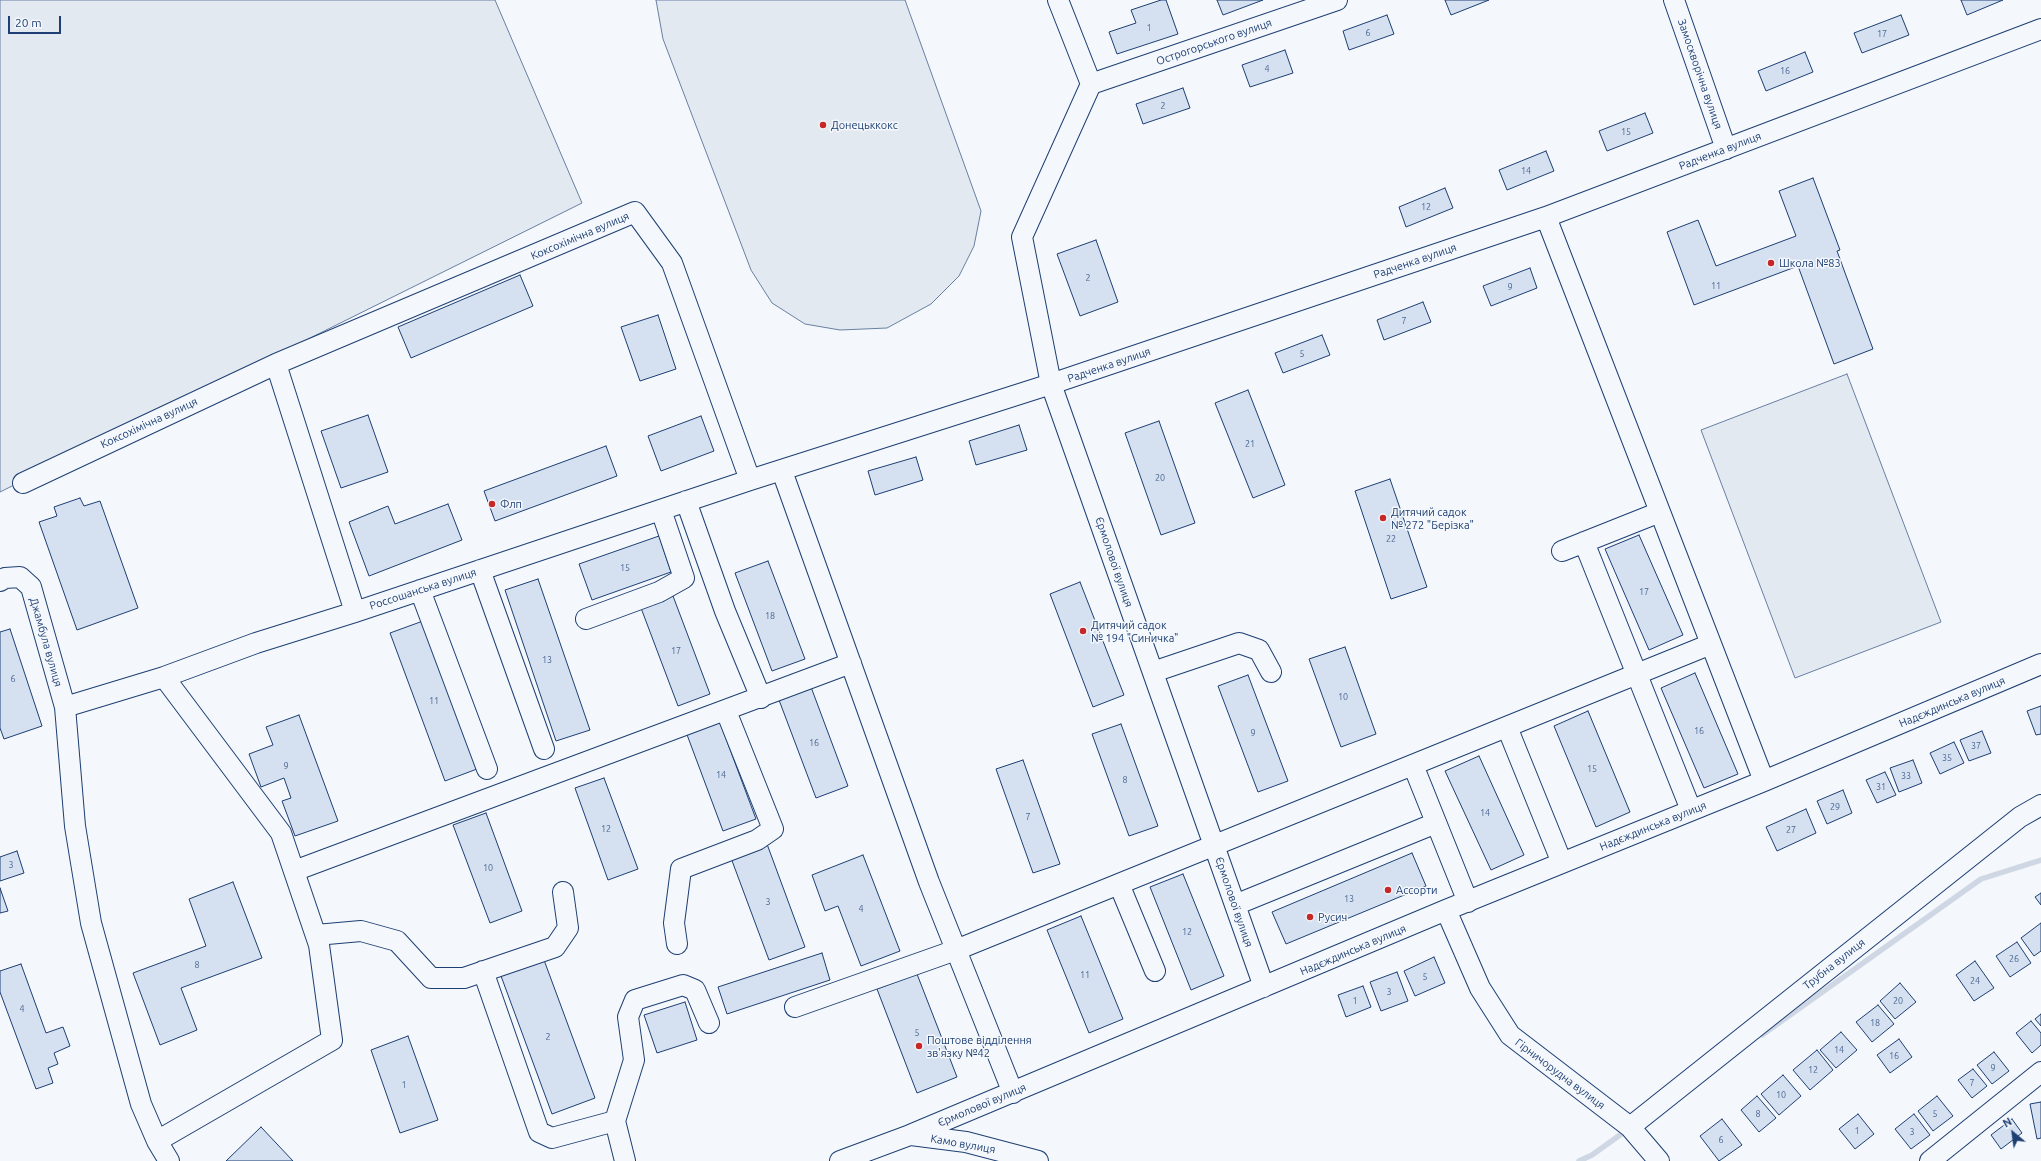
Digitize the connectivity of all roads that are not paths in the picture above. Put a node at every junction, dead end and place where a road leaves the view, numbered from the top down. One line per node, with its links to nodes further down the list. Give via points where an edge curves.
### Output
1 (1058, 0): 5 (street)
2 (1337, 0): 5 (street, Острогорського вулиця)
3 (1674, 0): 6 (street, Замоскворічна вулиця)
4 (2041, 29): 6 (street, Радченка вулиця)
5 (1091, 84): 9 (street, Єрмолової вулиця, via 1022,237)
6 (1726, 149): 7 (street, Радченка вулиця)
7 (1546, 217): 9 (street, Радченка вулиця); 15 (street)
8 (276, 364): 11 (street, Коксохімічна вулиця, via 635,212 672,263); 12 (street, Коксохімічна вулиця); 21 (street)
9 (1051, 384): 10 (street, Радченка вулиця); 26 (street, Єрмолової вулиця)
10 (782, 471): 11 (street, Россошанська вулиця); 24 (street)
11 (750, 480): 13 (street, Россошанська вулиця)
12 (23, 483)
13 (686, 501): 14 (street, Россошанська вулиця); 30 (street, via 725,611)
14 (661, 510): 18 (street, Россошанська вулиця); 22 (street, via 684,578 659,592)
15 (1660, 512): 16 (street); 23 (street)
16 (1584, 542): 17 (street); 28 (street)
17 (1562, 551)
18 (480, 570): 20 (street, Россошанська вулиця); 34 (street)
19 (0, 581): 31 (street, Джамбула вулиця, via 20,577 31,587)
20 (420, 590): 21 (street, Россошанська вулиця); 36 (street)
21 (355, 612): 29 (street, Россошанська вулиця, via 256,643)
22 (586, 619)
23 (1711, 644): 28 (street); 37 (street)
24 (851, 663): 30 (street); 51 (street)
25 (2041, 664): 37 (street, Надєждинська вулиця)
26 (1153, 672): 27 (street, via 1239,643 1259,650); 41 (street, Єрмолової вулиця)
27 (1271, 672)
28 (1637, 674): 33 (street); 39 (street)
29 (164, 677): 31 (street, Россошанська вулиця); 43 (street, via 281,833)
30 (761, 698): 32 (street)
31 (65, 707): 62 (street, via 75,826 91,923 141,1104)
32 (726, 711): 43 (street); 50 (street, via 773,829 758,840 681,870 674,923)
33 (1507, 727): 35 (street); 42 (street)
34 (544, 749)
35 (1413, 765): 40 (street); 41 (street)
36 (487, 769)
37 (1764, 781): 39 (street, Надєждинська вулиця)
38 (2041, 804): 60 (street, Трубна вулиця, via 2020,817)
39 (1691, 810): 42 (street, Надєждинська вулиця)
40 (1436, 823): 46 (street); 47 (street)
41 (1214, 846): 44 (street); 47 (street, Єрмолової вулиця)
42 (1562, 863): 46 (street, Надєждинська вулиця)
43 (294, 871): 49 (street)
44 (1119, 884): 51 (street); 53 (street)
45 (562, 892): 52 (street, via 568,928 554,947)
46 (1468, 902): 48 (street, Надєждинська вулиця)
47 (1235, 905): 54 (street, Єрмолової вулиця)
48 (1446, 910): 54 (street, Надєждинська вулиця); 60 (street, Гірничорудна вулиця, via 1480,988 1510,1035)
49 (316, 935): 52 (street, via 361,931 397,941 431,978 464,978); 62 (street, via 332,1040)
50 (677, 944)
51 (956, 950): 55 (street); 58 (street)
52 (483, 971): 59 (street, via 539,1132 552,1138)
53 (1155, 971)
54 (1264, 987): 58 (street, Єрмолової вулиця)
55 (795, 1007)
56 (709, 1023): 59 (street, via 695,990 683,985 636,1000 628,1017 634,1060)
57 (2041, 1072): 68 (street)
58 (1013, 1092): 61 (street, Єрмолової вулиця)
59 (615, 1121): 64 (street)
60 (1630, 1127): 67 (street, Гірничорудна вулиця)
61 (910, 1135): 65 (street, Єрмолової вулиця); 66 (street, Камо вулиця, via 966,1142)
62 (157, 1140): 63 (street)
63 (169, 1161)
64 (625, 1161)
65 (840, 1161)
66 (1038, 1161)
67 (1659, 1161)
68 (1930, 1161)

